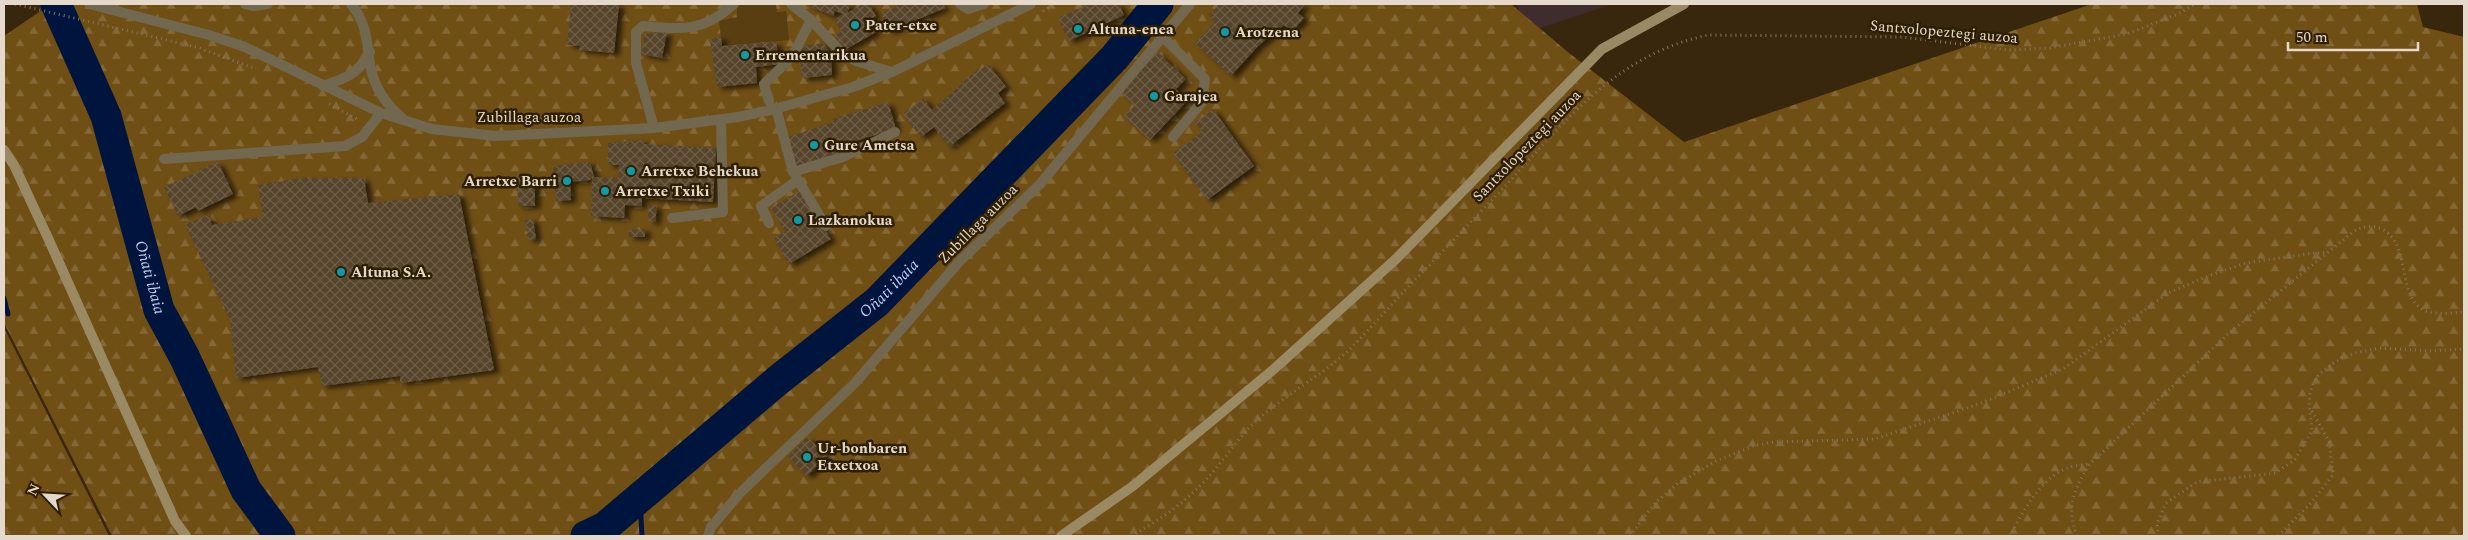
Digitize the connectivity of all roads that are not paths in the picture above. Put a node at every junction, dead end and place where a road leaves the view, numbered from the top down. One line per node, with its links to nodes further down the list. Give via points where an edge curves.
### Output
1 (89, 4): 16 (street, Zubillaga auzoa, via 245,47)
2 (245, 4): 3 (street)
3 (268, 4)
4 (351, 4): 14 (street, Zubillaga auzoa, via 365,27)
5 (734, 4): 21 (street, via 703,26 643,26 636,32 636,63)
6 (791, 4): 12 (street)
7 (960, 4): 8 (street, via 968,9)
8 (984, 4)
9 (1031, 4): 15 (street, Zubillaga auzoa)
10 (1190, 4): 13 (street, Zubillaga auzoa)
11 (1684, 4): 32 (main road, via 1602,49 1396,259 1281,362 1133,486)
12 (811, 20): 15 (street, via 840,52 856,61); 17 (street, via 792,57 764,84)
13 (1164, 37): 23 (street, via 1205,79 1202,102); 31 (street, Zubillaga auzoa, via 1040,184 958,263 855,383 741,492 711,527)
14 (370, 51): 16 (street, via 362,65 347,78); 20 (street, Zubillaga auzoa, via 378,87 388,106)
15 (892, 72): 17 (street, Zubillaga auzoa, via 846,89)
16 (323, 86): 18 (street, Zubillaga auzoa)
17 (773, 105): 19 (street, Zubillaga auzoa); 26 (street)
18 (380, 113): 20 (street, Zubillaga auzoa); 25 (street, via 362,137 345,146)
19 (721, 120): 21 (street, Zubillaga auzoa); 27 (street, via 723,212)
20 (405, 121): 21 (street, Zubillaga auzoa, via 432,129 496,136)
21 (654, 128)
22 (895, 132): 26 (street)
23 (1173, 136)
24 (4, 150): 30 (main road, via 48,238 175,521)
25 (164, 159)
26 (796, 176): 28 (street, via 761,206); 29 (street)
27 (672, 218)
28 (769, 223)
29 (826, 226)
30 (186, 536)
31 (708, 536)
32 (1061, 536)

